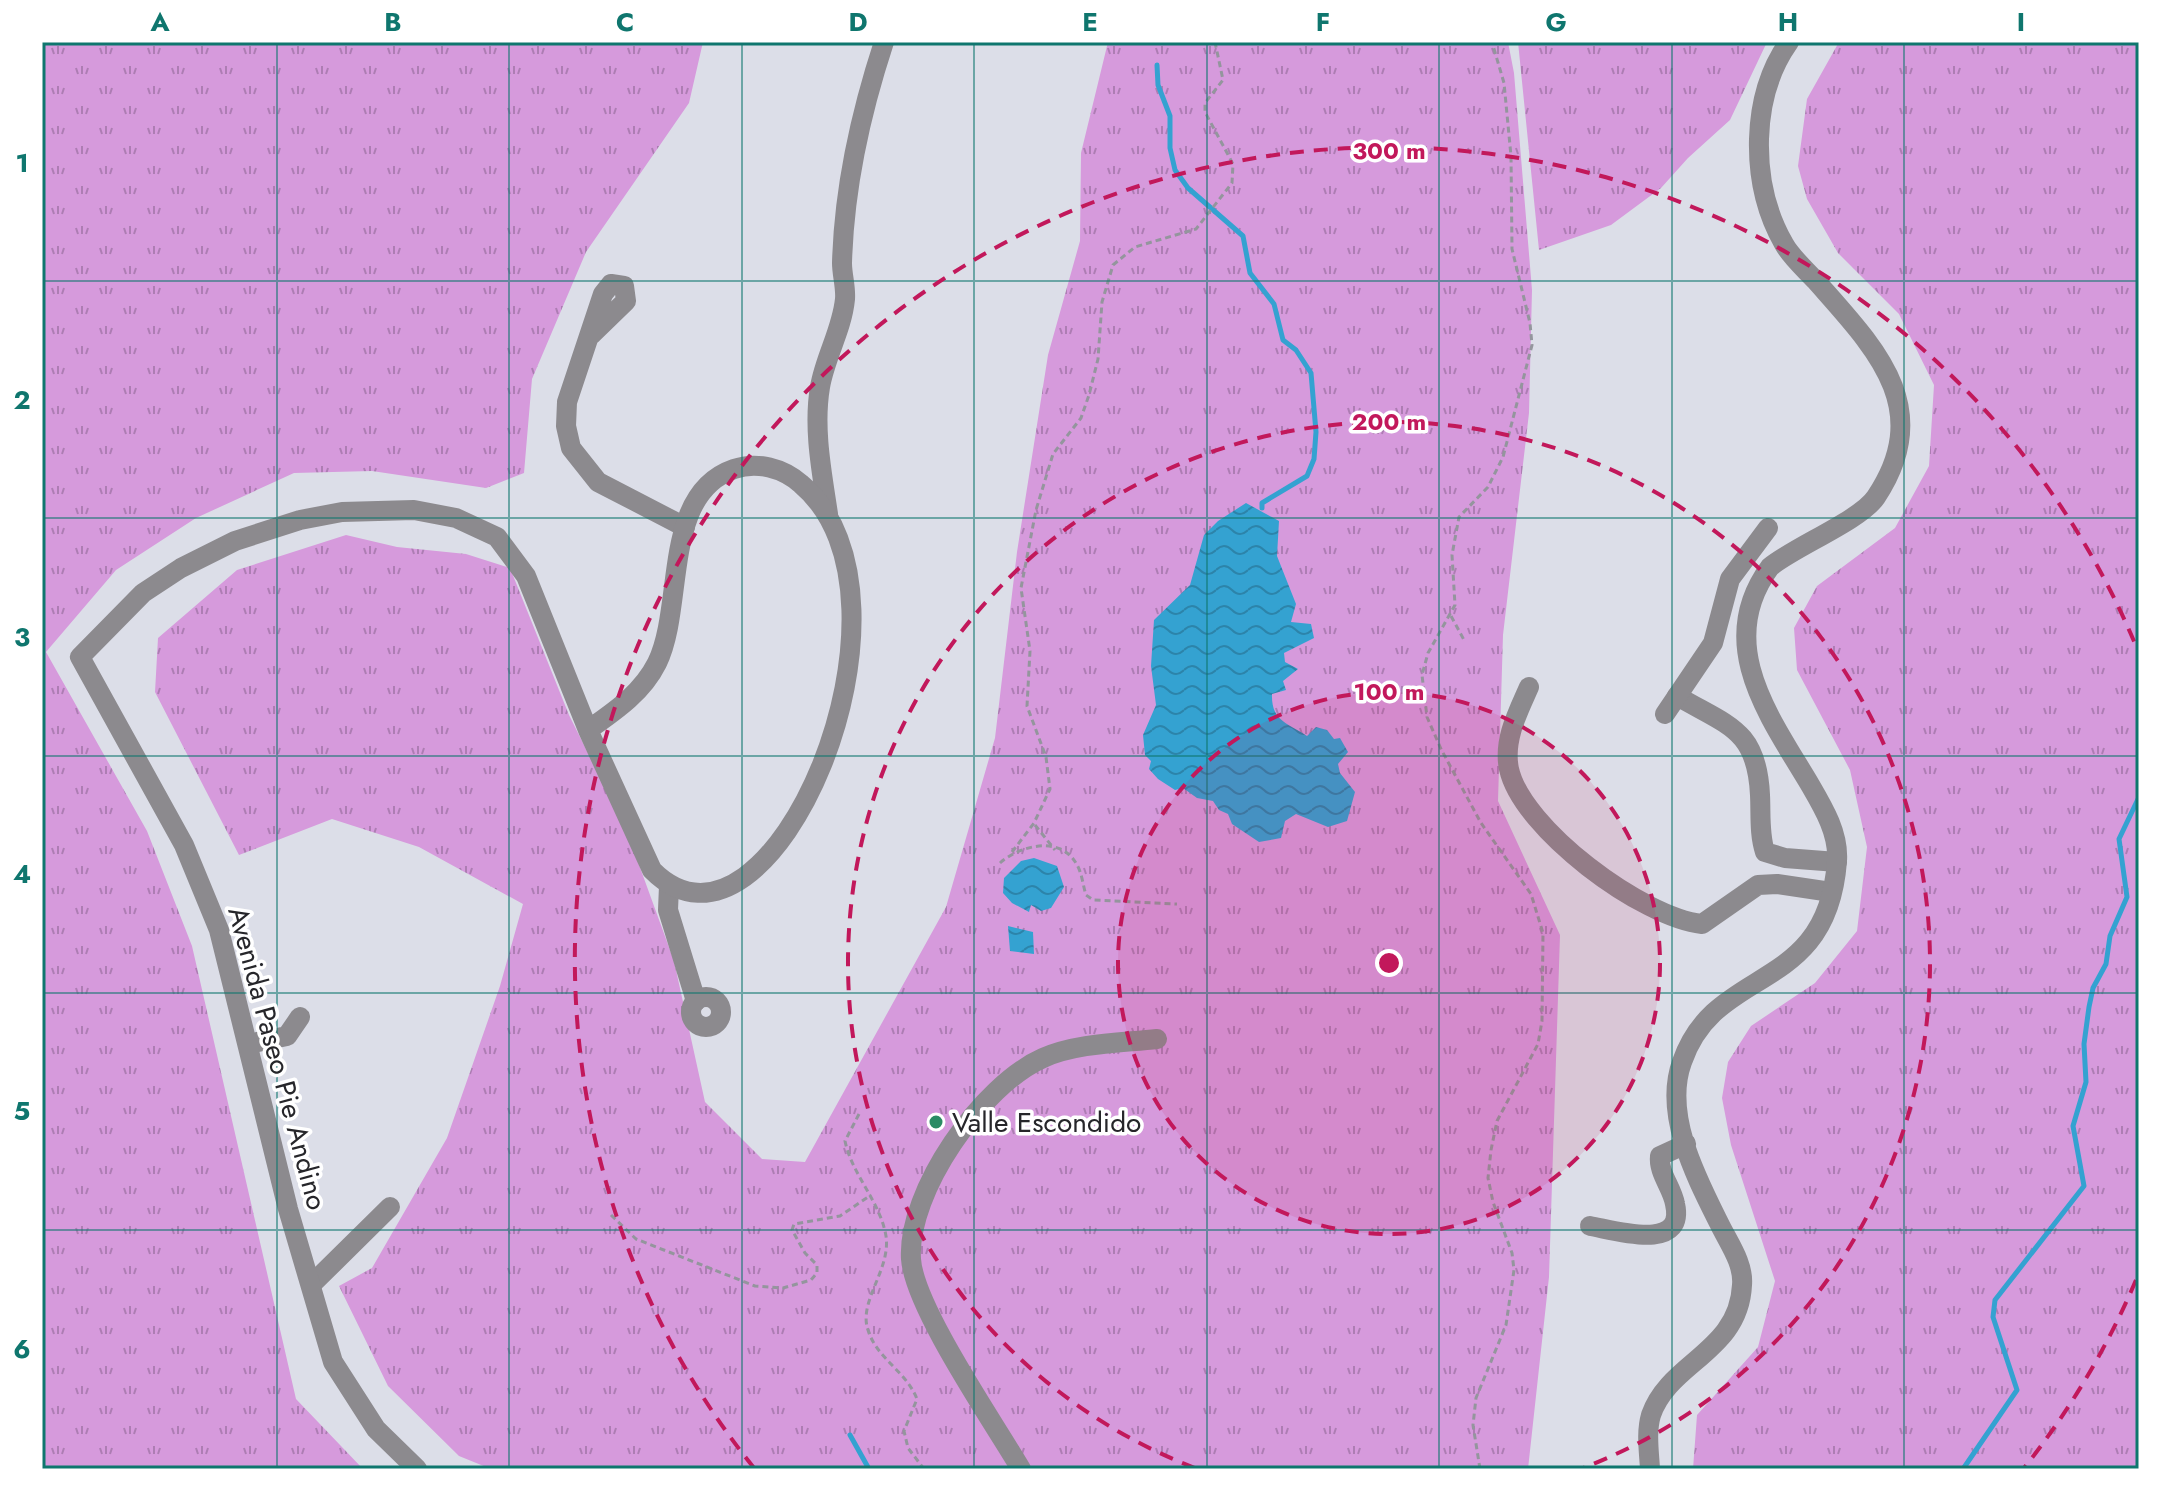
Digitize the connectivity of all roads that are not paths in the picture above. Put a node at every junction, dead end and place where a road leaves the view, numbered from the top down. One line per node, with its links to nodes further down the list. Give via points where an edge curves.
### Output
1 (884, 42): 4 (street, via 851,180 842,265 846,297 820,386)
2 (1789, 42): 14 (street, via 1766,88 1760,125 1758,168 1765,200 1785,246 1864,334 1882,362 1897,389 1901,420 1895,459 1874,500 1770,567 1748,613 1747,648 1755,689 1825,810 1837,844)
3 (591, 335): 7 (street, via 567,402 571,448 598,482)
4 (822, 471): 5 (street); 6 (street)
5 (797, 480): 6 (street); 7 (street, via 770,467 736,468 700,493)
6 (829, 518): 16 (street, via 846,575 853,634 847,685 819,770 780,841 748,875 709,892)
7 (685, 527): 12 (street, via 657,662 635,693)
8 (1768, 528): 10 (street, via 1730,579 1718,633)
9 (1529, 687): 15 (street, via 1509,736 1508,765 1515,790 1560,845 1672,919 1687,922 1702,924 1740,894)
10 (1677, 696): 11 (street); 13 (street, via 1733,729 1753,750 1759,768 1762,843)
11 (1665, 714)
12 (588, 730): 16 (street, via 645,860); 21 (street, Avenida Paseo Pie Andino, via 526,576 497,537 456,518 414,510 342,512 300,520 235,541 143,593 80,657 184,845 219,930)
13 (1771, 854): 14 (street); 15 (street)
14 (1837, 862): 17 (street)
15 (1767, 883): 17 (street)
16 (669, 886): 18 (street, via 668,910)
17 (1831, 892): 22 (street, via 1819,931 1803,952 1713,1010 1696,1030 1677,1087 1677,1114)
18 (696, 1001)
19 (300, 1017): 21 (street, via 287,1036)
20 (1157, 1039): 27 (street, via 1044,1058 1006,1082 971,1117 938,1167 917,1218 911,1259 921,1296)
21 (248, 1044): 25 (street, Avenida Paseo Pie Andino)
22 (1686, 1144): 24 (street, via 1660,1156 1675,1204 1670,1228 1654,1237); 28 (street, via 1743,1282 1738,1313 1715,1347 1656,1405 1648,1438)
23 (390, 1207): 25 (street)
24 (1590, 1226)
25 (311, 1285): 26 (street, Avenida Paseo Pie Andino, via 323,1337 345,1386 376,1429)
26 (417, 1469)
27 (1021, 1469)
28 (1650, 1469)

